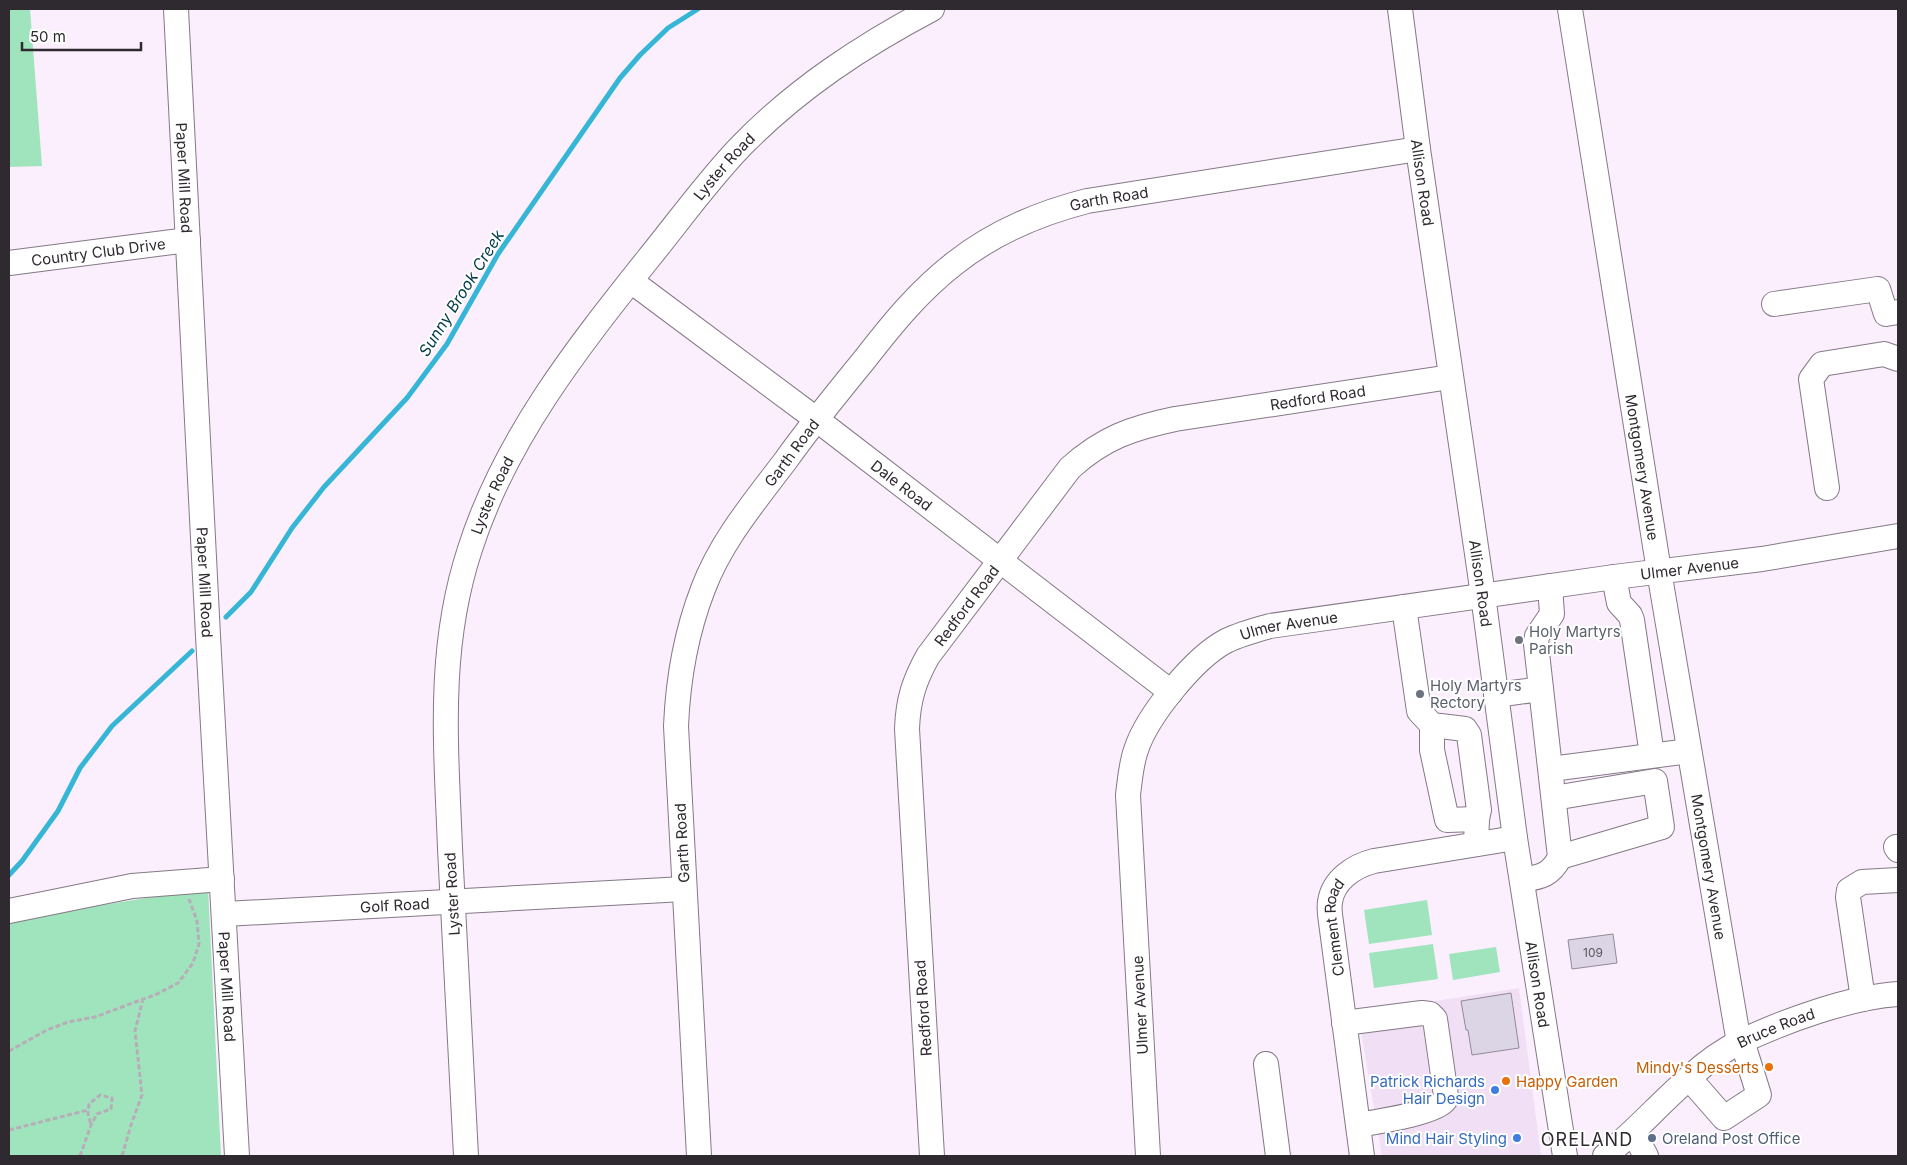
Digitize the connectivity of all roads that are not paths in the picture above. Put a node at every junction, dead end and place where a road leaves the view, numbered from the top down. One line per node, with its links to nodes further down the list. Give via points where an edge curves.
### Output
1 (176, 9): 6 (street, Paper Mill Road)
2 (932, 9): 8 (street, Lyster Road, via 848,57 765,122 721,169)
3 (1400, 9): 5 (street, Allison Road)
4 (1570, 9): 17 (street, Montgomery Avenue)
5 (1418, 149): 12 (street, Allison Road); 13 (street, Garth Road, via 1087,201 1011,228 932,281 909,304)
6 (188, 240): 7 (street, Country Club Drive); 36 (street, Paper Mill Road)
7 (9, 263)
8 (631, 281): 13 (street, Dale Road); 40 (street, Lyster Road, via 527,424 497,480 470,549 455,609 446,681)
9 (1774, 304): 10 (street, via 1878,289 1886,314)
10 (1898, 312)
11 (1898, 359): 14 (street, via 1884,354 1822,364 1811,379)
12 (1450, 376): 16 (street, Redford Road, via 1175,419 1116,435 1070,468); 20 (street, Allison Road)
13 (816, 418): 16 (street, Dale Road); 39 (street, Garth Road, via 729,537 703,588 693,617 679,682 676,726)
14 (1827, 488)
15 (1898, 536): 17 (street, Ulmer Avenue, via 1762,559)
16 (1001, 560): 23 (street, Dale Road); 54 (street, Redford Road, via 928,656 908,707 908,771)
17 (1659, 571): 18 (street, Ulmer Avenue); 28 (street, Montgomery Avenue)
18 (1614, 577): 19 (street, Ulmer Avenue); 29 (street, via 1618,603 1632,620)
19 (1550, 586): 20 (street, Ulmer Avenue); 22 (street, via 1552,614 1536,636)
20 (1483, 595): 21 (street, Ulmer Avenue); 24 (street, Allison Road)
21 (1404, 607): 23 (street, Ulmer Avenue, via 1270,626 1246,633 1212,650); 26 (street, via 1420,710)
22 (1541, 689): 24 (street); 30 (street)
23 (1171, 692): 55 (street, Ulmer Avenue, via 1136,748 1128,795)
24 (1496, 695): 25 (street, Allison Road)
25 (1500, 720): 27 (street, via 1477,724); 33 (street, Allison Road)
26 (1432, 725): 27 (street); 32 (street, via 1432,750 1447,820)
27 (1467, 732): 32 (street, via 1479,810)
28 (1689, 751): 29 (street); 46 (street, Montgomery Avenue)
29 (1652, 755): 30 (street)
30 (1550, 769): 31 (street)
31 (1554, 798): 35 (street); 35 (street, via 1655,781 1662,826)
32 (1477, 819): 34 (street)
33 (1515, 838): 34 (street, Clement Road); 37 (street, Allison Road)
34 (1476, 844): 45 (street, Clement Road, via 1360,864 1339,883 1330,903)
35 (1560, 856): 37 (street, via 1554,868 1540,878)
36 (222, 879): 41 (street, via 132,886); 42 (street, Paper Mill Road)
37 (1522, 880): 58 (street, Allison Road)
38 (1898, 880): 44 (street, via 1862,882 1849,890)
39 (684, 889): 40 (street, Golf Road); 53 (street, Garth Road)
40 (453, 903): 42 (street, Golf Road); 52 (street, Lyster Road)
41 (9, 911)
42 (225, 914): 51 (street, Paper Mill Road)
43 (1898, 994): 44 (street, Bruce Road)
44 (1863, 999): 46 (street, Bruce Road, via 1813,1013)
45 (1344, 1023): 49 (street, Clement Road); 49 (street, via 1430,1014 1435,1019 1446,1096 1440,1106 1400,1118)
46 (1740, 1042): 48 (street, Bruce Road); 48 (street, Montgomery Avenue, via 1759,1095 1724,1118)
47 (1266, 1064): 56 (street)
48 (1689, 1078): 50 (street, Bruce Road)
49 (1358, 1125): 57 (street, Clement Road)
50 (1632, 1132): 59 (street, Bruce Road); 60 (street)
51 (237, 1156)
52 (466, 1156)
53 (699, 1156)
54 (932, 1156)
55 (1148, 1156)
56 (1278, 1156)
57 (1362, 1156)
58 (1565, 1156)
59 (1605, 1156)
60 (1646, 1156)

